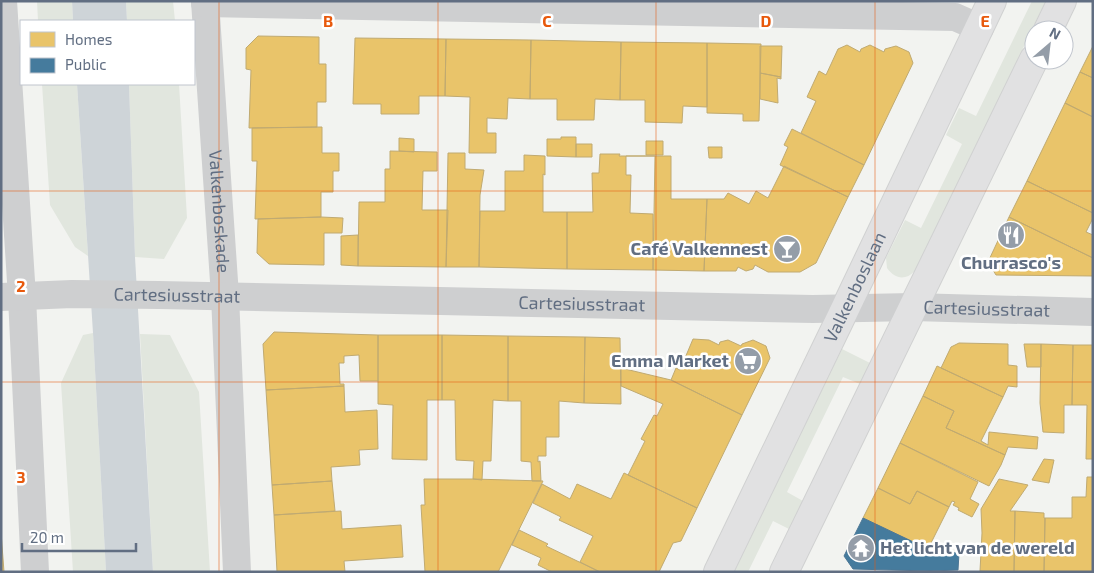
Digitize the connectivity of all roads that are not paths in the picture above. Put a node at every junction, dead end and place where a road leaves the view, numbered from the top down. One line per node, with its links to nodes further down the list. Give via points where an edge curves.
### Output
1 (3, 1): 9 (street)
2 (992, 1): 6 (street, Valkenboslaan)
3 (1062, 1): 5 (street)
4 (205, 2): 6 (street, via 955,17); 8 (street, Valkenboskade)
5 (1053, 20)
6 (980, 28): 11 (street, Valkenboslaan)
7 (1029, 70): 10 (street)
8 (225, 296): 9 (street, Cartesiusstraat, via 72,294); 11 (street, Cartesiusstraat); 14 (street, Valkenboskade)
9 (11, 297): 13 (street)
10 (913, 307): 11 (street, Cartesiusstraat); 12 (street, Cartesiusstraat); 16 (street)
11 (845, 309): 15 (street, Valkenboslaan)
12 (1093, 312)
13 (35, 572)
14 (236, 572)
15 (718, 572)
16 (784, 572)

